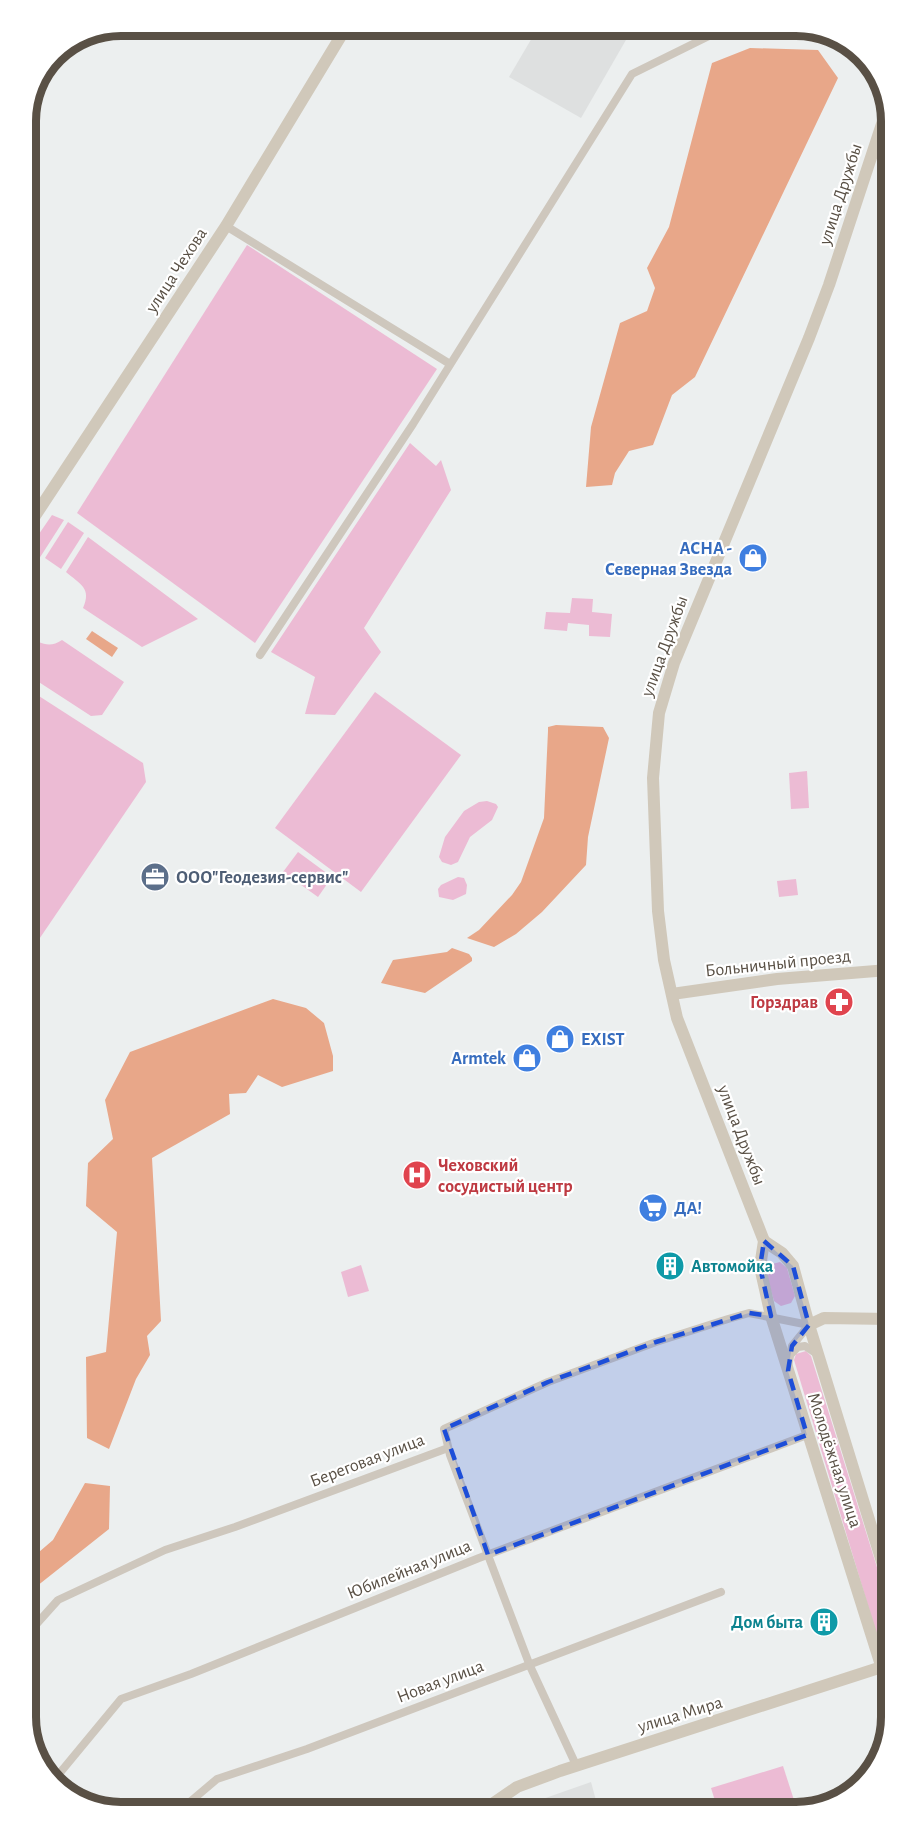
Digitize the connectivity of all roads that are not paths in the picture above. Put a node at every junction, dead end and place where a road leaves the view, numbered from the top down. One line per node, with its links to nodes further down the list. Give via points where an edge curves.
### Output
1 (341, 36): 4 (street, улица Чехова)
2 (709, 36): 5 (street, via 632,74)
3 (881, 127): 9 (street, улица Дружбы, via 809,338 684,635 659,713 653,778 658,911)
4 (226, 226): 5 (street); 6 (street, улица Чехова)
5 (450, 364): 7 (street)
6 (36, 514)
7 (260, 655)
8 (881, 971): 9 (street, Больничный проезд, via 777,979)
9 (672, 994): 10 (street, улица Дружбы, via 677,1018)
10 (764, 1242): 11 (street, улица Дружбы, via 760,1267); 13 (street, via 794,1266)
11 (771, 1316): 13 (street, Береговая улица); 15 (street, Молодёжная улица); 17 (street, Береговая улица, via 749,1313 728,1319 548,1382 444,1429)
12 (881, 1319): 13 (street, via 824,1318)
13 (808, 1325): 14 (street, Молодёжная улица); 15 (street, via 792,1346)
14 (818, 1355): 15 (street, via 805,1346 798,1347); 19 (street, Молодёжная улица)
15 (788, 1365): 16 (street, Молодёжная улица)
16 (807, 1435): 18 (street, Юбилейная улица); 22 (street, Молодёжная улица)
17 (448, 1448): 18 (street); 21 (street, Береговая улица, via 165,1550 58,1600)
18 (488, 1555): 23 (street); 26 (street, Юбилейная улица, via 121,1699)
19 (881, 1559)
20 (721, 1592): 23 (street, Новая улица)
21 (36, 1625)
22 (881, 1649)
23 (530, 1666): 25 (street); 27 (street, Новая улица, via 217,1779)
24 (881, 1668): 25 (street, улица Мира)
25 (576, 1765): 28 (street, улица Мира, via 517,1787)
26 (59, 1775)
27 (190, 1802)
28 (495, 1802)

